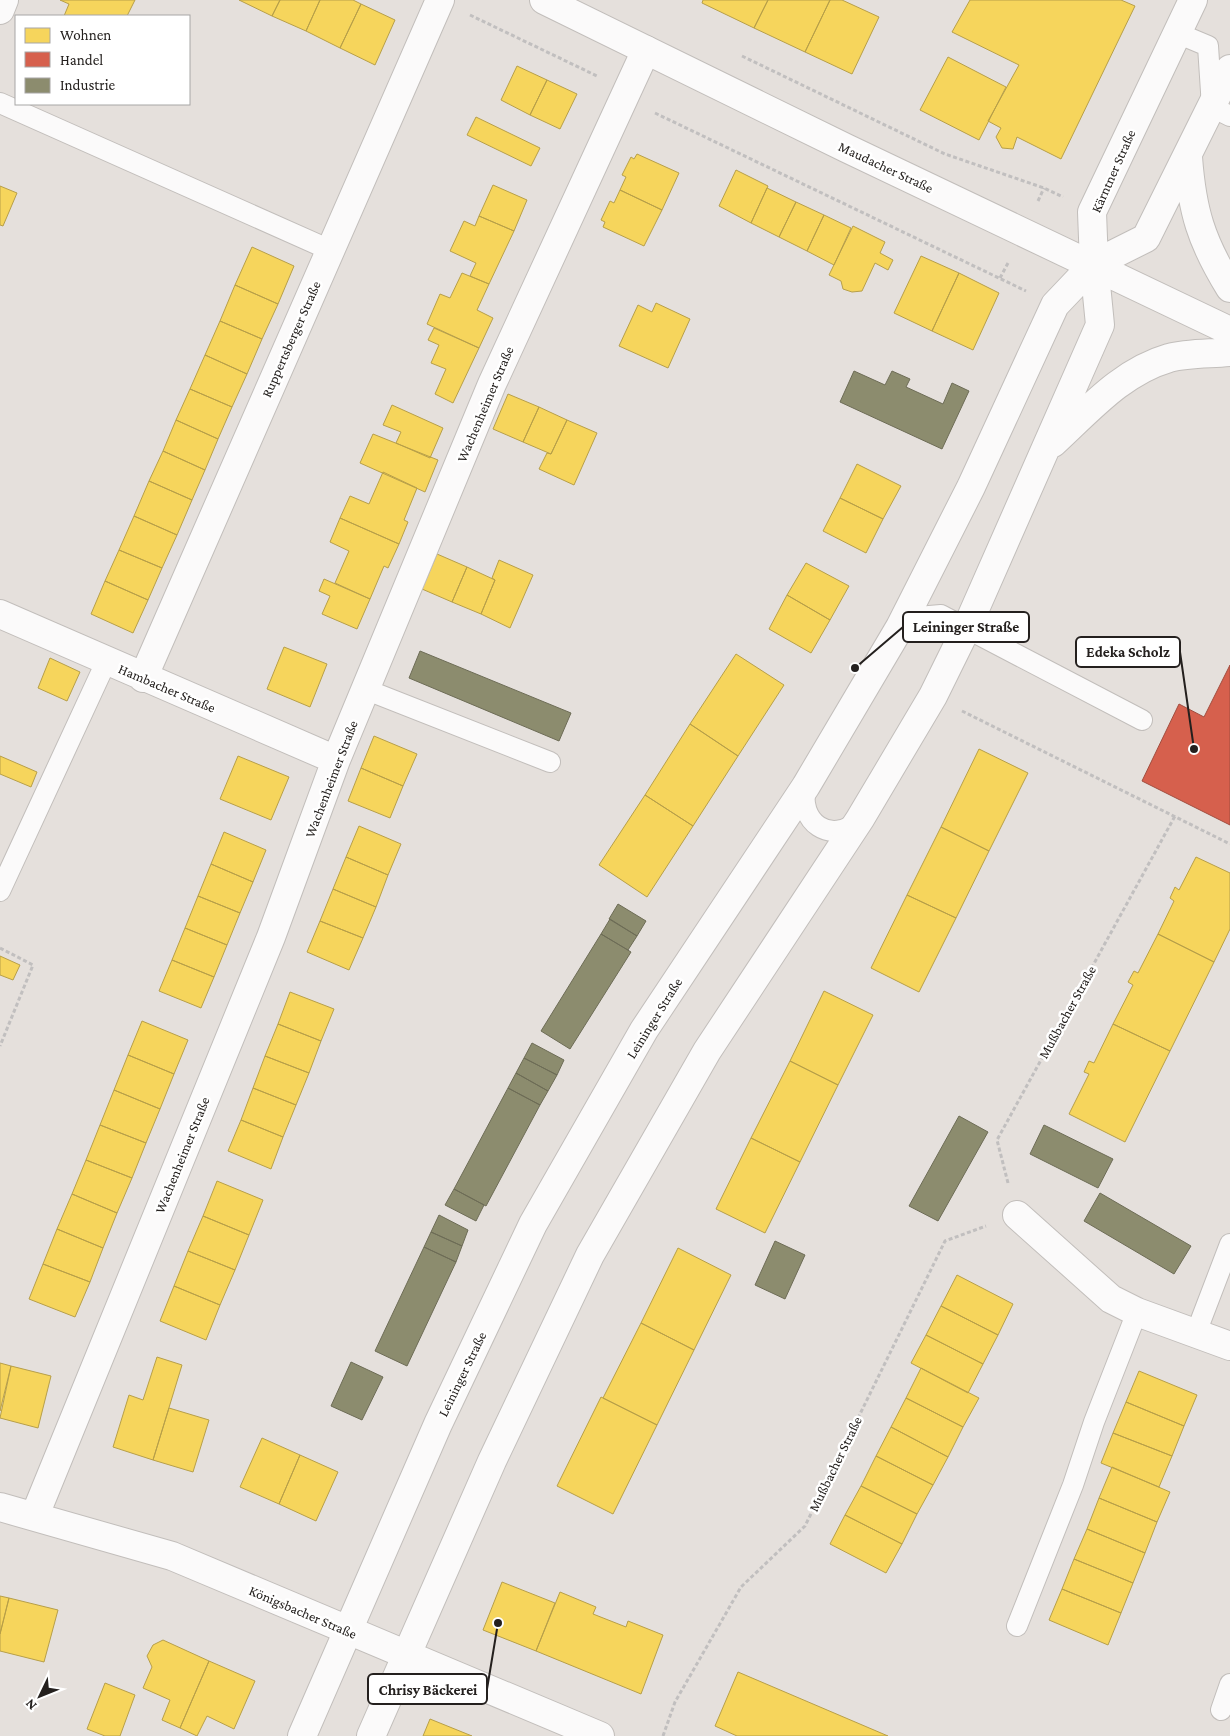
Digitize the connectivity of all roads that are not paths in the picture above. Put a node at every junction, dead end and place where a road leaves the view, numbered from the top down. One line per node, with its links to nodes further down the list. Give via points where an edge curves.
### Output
1 (4, 0): 5 (street)
2 (440, 0): 12 (street, Ruppertsberger Straße)
3 (544, 0): 7 (street, Maudacher Straße)
4 (1193, 0): 6 (street, Kärntner Straße)
5 (0, 10)
6 (1177, 33): 10 (lane, via 1208,46); 13 (street, Kärntner Straße, via 1092,212)
7 (646, 50): 13 (street, Maudacher Straße); 23 (street, Wachenheimer Straße, via 492,384)
8 (1230, 69): 10 (street)
9 (0, 103): 12 (lane)
10 (1221, 111): 11 (street)
11 (1188, 157): 13 (street, via 1146,238); 14 (street, via 1192,199 1200,232)
12 (330, 250): 22 (street, Ruppertsberger Straße)
13 (1094, 264): 15 (street, Maudacher Straße); 17 (street, via 1100,325); 19 (street, Leininger Straße, via 1055,305 971,487)
14 (1230, 288)
15 (1230, 331)
16 (1230, 352): 17 (street, via 1171,358 1142,368 1120,381)
17 (1046, 449): 20 (street)
18 (0, 614): 21 (street, Hambacher Straße)
19 (900, 627): 20 (lane, via 918,617 941,615); 27 (street, Leininger Straße)
20 (967, 627): 24 (lane); 28 (street, via 933,696)
21 (106, 662): 22 (street, Hambacher Straße); 29 (lane)
22 (142, 678): 25 (street, Hambacher Straße)
23 (367, 690): 25 (street, Wachenheimer Straße); 26 (lane)
24 (1142, 720)
25 (336, 760): 36 (street, Wachenheimer Straße, via 271,936)
26 (550, 762)
27 (806, 786): 28 (lane, via 804,796 808,815 823,829 844,830); 38 (street, Leininger Straße, via 644,1030 533,1224 438,1424)
28 (860, 819): 39 (street, via 707,1052 590,1255 492,1461)
29 (0, 891)
30 (1017, 1215): 32 (street, via 1111,1299)
31 (1230, 1244): 33 (lane)
32 (1137, 1312): 33 (street); 37 (lane, via 1094,1422 1074,1485)
33 (1196, 1333): 34 (street)
34 (1230, 1346)
35 (0, 1507): 36 (street, Königsbacher Straße)
36 (35, 1516): 38 (street, Königsbacher Straße, via 172,1556)
37 (1017, 1626)
38 (347, 1630): 39 (street, Königsbacher Straße); 42 (street, Leininger Straße)
39 (407, 1655): 43 (street); 44 (street, Königsbacher Straße)
40 (1230, 1684): 41 (lane)
41 (1221, 1710)
42 (302, 1736)
43 (371, 1736)
44 (600, 1736)

